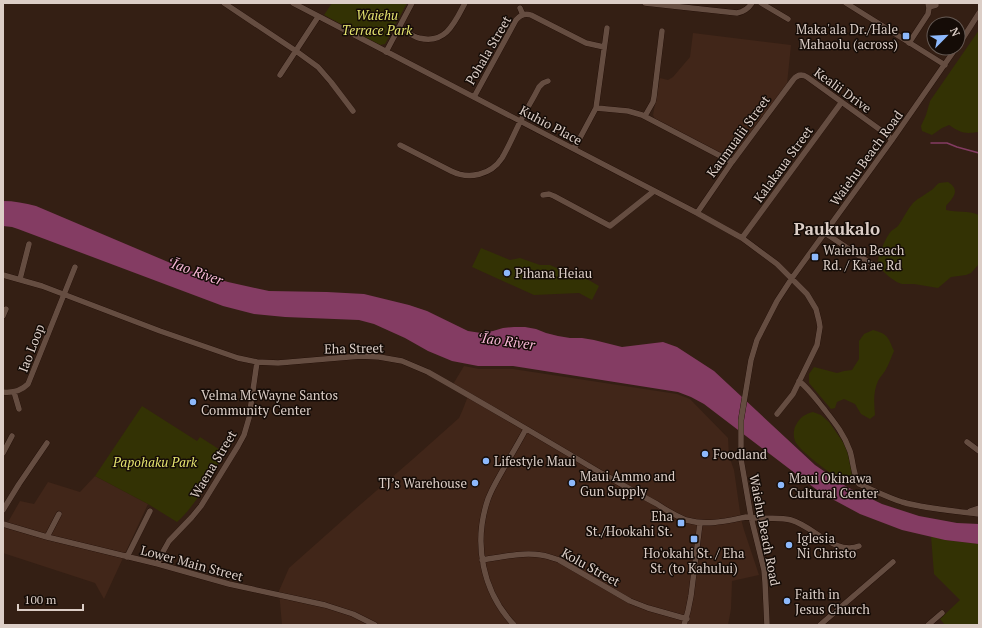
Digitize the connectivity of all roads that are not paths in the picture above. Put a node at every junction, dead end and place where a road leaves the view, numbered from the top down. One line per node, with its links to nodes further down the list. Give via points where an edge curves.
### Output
1 (224, 3): 22 (street)
2 (293, 3): 14 (street, Kuhio Place)
3 (412, 3): 16 (street)
4 (464, 3): 16 (street, via 451,28 441,36 431,39 420,38)
5 (645, 3): 6 (street, via 736,13 746,10)
6 (752, 3)
7 (761, 3): 15 (street)
8 (846, 3): 20 (street)
9 (928, 5): 10 (street); 20 (street, via 927,15)
10 (936, 5)
11 (520, 8): 13 (street, Pohala Street)
12 (979, 14): 19 (street, Waiehu Beach Road)
13 (523, 15): 21 (street, Pohala Street, via 531,15 586,43); 29 (street, Pohala Street, via 516,20)
14 (318, 17): 22 (street); 23 (street, Kuhio Place)
15 (788, 19)
16 (400, 28): 23 (street)
17 (607, 28): 21 (street)
18 (662, 31): 33 (street, via 654,98)
19 (966, 34)
20 (909, 43): 25 (street)
21 (604, 47): 31 (street)
22 (296, 50): 26 (street); 32 (street, via 325,74)
23 (386, 52): 29 (street, Kuhio Place)
24 (951, 56): 25 (street, Waiehu Beach Road)
25 (945, 65): 35 (street, Waiehu Beach Road)
26 (280, 75)
27 (799, 75): 30 (street, Kealii Drive, via 806,76); 38 (street, Kaumualii Street)
28 (548, 81): 34 (street, via 539,87)
29 (474, 97): 34 (street, Kuhio Place)
30 (841, 102): 35 (street, Kealii Drive); 43 (street, Kalakaua Street)
31 (596, 108): 33 (street, via 628,111); 37 (street)
32 (353, 111)
33 (646, 116): 38 (street)
34 (520, 121): 36 (street, via 500,161 490,170 477,175 464,176 455,173); 37 (street, Kuhio Place)
35 (892, 140): 42 (street, Waiehu Beach Road)
36 (400, 145)
37 (574, 149): 39 (street, Kuhio Place)
38 (732, 162): 41 (street, Kaumualii Street)
39 (654, 191): 40 (street, via 610,226 554,196); 41 (street, Kuhio Place)
40 (543, 195)
41 (697, 213): 43 (street, Kuhio Place)
42 (825, 233): 46 (street); 48 (street, Waiehu Beach Road)
43 (742, 238): 48 (street, Kuhio Place)
44 (29, 244): 49 (street)
45 (74, 267): 50 (street, Iao Loop)
46 (876, 267)
47 (3, 275): 49 (street, Eha Street)
48 (792, 278): 54 (street, Kuhio Place, via 811,299 819,321 820,333 817,345); 71 (street, Waiehu Beach Road, via 757,340 745,390 740,438)
49 (20, 279): 50 (street, Eha Street)
50 (63, 294): 53 (street, Eha Street, via 160,331); 56 (street, Iao Loop, via 31,379 24,388)
51 (6, 309): 52 (street)
52 (3, 316)
53 (257, 362): 59 (street, Eha Street, via 278,363 361,356 392,359 428,372); 79 (street, Waena Street, via 244,435 201,506 169,541)
54 (799, 381): 58 (street, Kuhio Place); 68 (street, via 808,388 840,429 860,484 880,494 923,507)
55 (3, 392): 56 (street)
56 (14, 392): 57 (street)
57 (18, 409)
58 (777, 414)
59 (526, 429): 72 (street, Eha Street, via 679,517); 77 (street, via 489,498 481,531)
60 (12, 436): 64 (street)
61 (967, 442): 63 (street)
62 (47, 443): 66 (street)
63 (979, 451)
64 (3, 453)
65 (979, 508): 68 (street)
66 (3, 510)
67 (150, 511): 76 (street)
68 (968, 512): 70 (street)
69 (59, 514): 74 (street)
70 (979, 514)
71 (751, 517): 72 (street, Eha Street, via 718,523); 75 (street, Eha Street, via 792,520 834,544 848,549); 85 (street, Waiehu Beach Road, via 764,570)
72 (700, 522): 81 (street)
73 (3, 524): 74 (street, Lower Main Street)
74 (47, 537): 76 (street, Lower Main Street)
75 (859, 546)
76 (127, 557): 79 (street, Lower Main Street)
77 (482, 560): 81 (street, Kolu Street, via 520,554 546,556 559,560 639,605); 83 (street, via 490,590)
78 (893, 562): 86 (street)
79 (158, 564): 82 (street, Lower Main Street, via 229,584 325,605 353,614)
80 (942, 613): 87 (street)
81 (687, 618): 84 (street)
82 (375, 625)
83 (514, 625)
84 (684, 625)
85 (767, 625)
86 (820, 625)
87 (928, 625)

